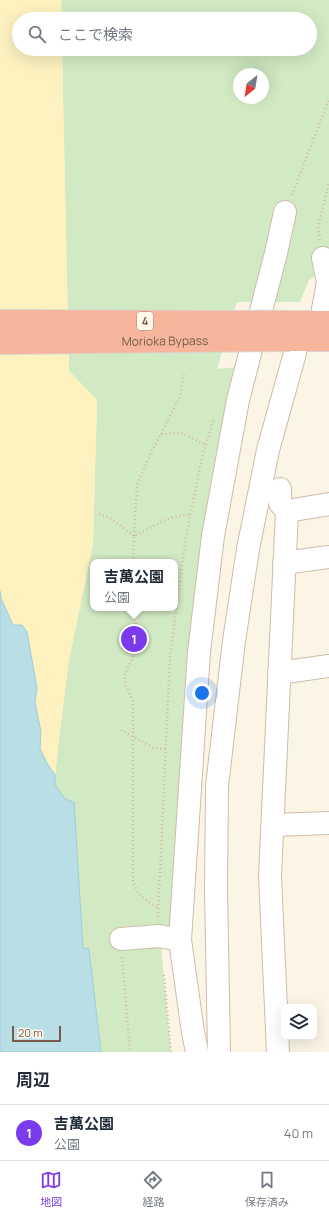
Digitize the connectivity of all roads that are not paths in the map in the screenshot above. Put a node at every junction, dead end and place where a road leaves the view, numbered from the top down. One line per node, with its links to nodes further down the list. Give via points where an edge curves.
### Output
1 (285, 212): 18 (street, via 238,400 213,536 199,652)
2 (323, 258): 3 (street, via 328,282)
3 (326, 315): 5 (highway, Morioka Bypass / 4)
4 (0, 321): 5 (highway, Morioka Bypass / 4, bridge)
5 (292, 338): 6 (highway, Morioka Bypass / 4); 7 (highway, Morioka Bypass / 4, bridge); 20 (street, via 249,542 217,786)
6 (329, 340)
7 (0, 344)
8 (280, 489): 10 (street, via 280,503)
9 (329, 504): 10 (street)
10 (287, 510): 12 (street)
11 (329, 557): 12 (street)
12 (284, 563): 14 (street)
13 (329, 666): 14 (street)
14 (279, 674): 16 (street)
15 (329, 823): 16 (street)
16 (273, 825): 21 (street, via 270,876)
17 (121, 939): 18 (street, via 159,936)
18 (180, 940): 19 (street)
19 (197, 1052)
20 (219, 1052)
21 (278, 1052)

